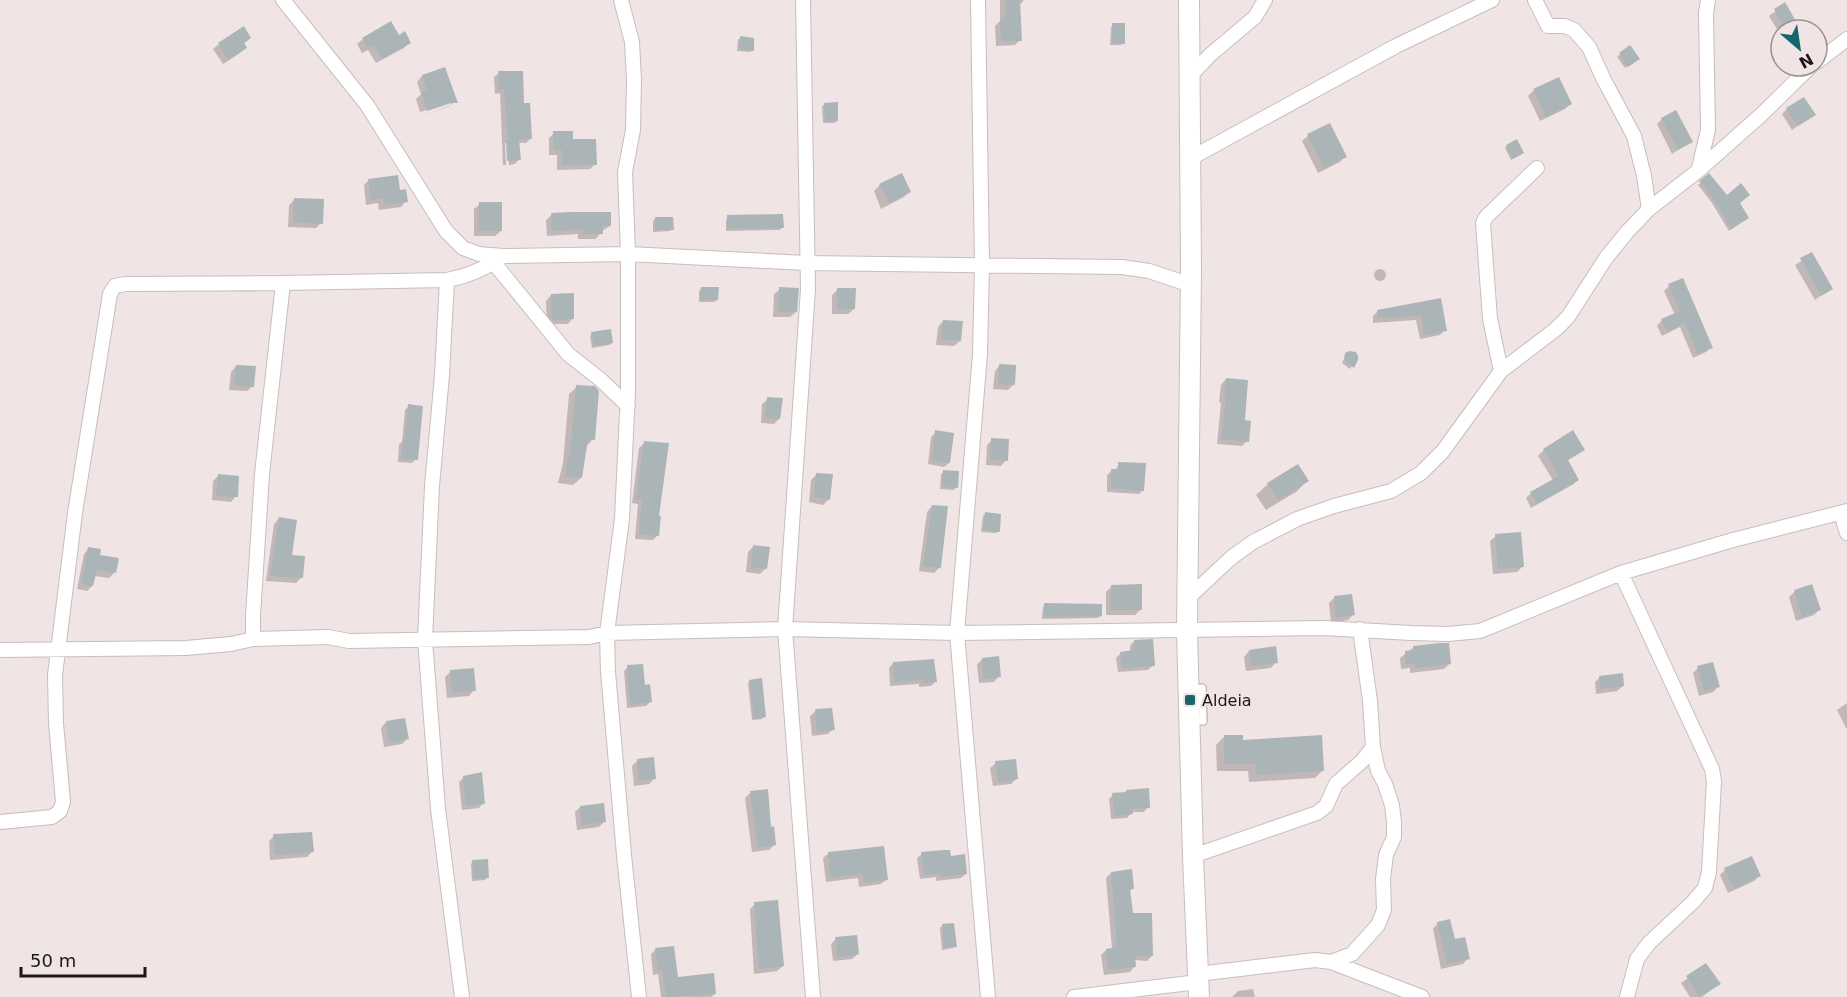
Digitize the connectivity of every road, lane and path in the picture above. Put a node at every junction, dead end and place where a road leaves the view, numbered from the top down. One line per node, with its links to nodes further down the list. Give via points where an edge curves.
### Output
1 (283, 0): 19 (street, via 367,105 446,231 463,248)
2 (621, 0): 18 (street, via 632,42 634,80 633,130 625,172)
3 (804, 0): 20 (street)
4 (978, 0): 21 (street)
5 (1189, 0): 12 (street)
6 (1265, 0): 12 (street, via 1255,17)
7 (1492, 0): 14 (street, via 1396,46)
8 (1535, 0): 17 (street, via 1548,26 1574,30 1589,47 1634,136)
9 (1708, 0): 16 (street, via 1708,130)
10 (1847, 39): 11 (street)
11 (1829, 53)
12 (1191, 75): 14 (street)
13 (1799, 78): 16 (street)
14 (1191, 158): 24 (street)
15 (1538, 168): 25 (street, via 1484,223 1490,319)
16 (1699, 170): 17 (street)
17 (1649, 209): 25 (street, via 1606,258 1568,317)
18 (628, 254): 19 (street); 20 (street); 26 (street)
19 (499, 260): 22 (street, via 464,277); 26 (street, via 568,354)
20 (806, 262): 21 (street); 31 (street, via 808,289)
21 (982, 265): 24 (street, via 1122,267); 35 (street, via 980,354)
22 (447, 280): 23 (street); 37 (street)
23 (283, 283): 36 (street, via 262,474); 38 (street, via 126,284 115,286 110,294 91,403)
24 (1191, 285): 30 (street)
25 (1501, 371): 30 (street, via 1443,452 1421,473 1391,491 1297,519 1253,542)
26 (628, 406): 34 (street, via 622,519)
27 (1844, 512): 28 (street); 29 (street)
28 (1847, 533)
29 (1621, 573): 32 (street, via 1480,631 1420,634); 51 (street, via 1712,768 1714,781 1705,888 1637,959)
30 (1187, 599): 33 (street)
31 (785, 629): 34 (street); 35 (street); 47 (street)
32 (1360, 629): 33 (street); 40 (street)
33 (1187, 631): 35 (street); 42 (street)
34 (608, 633): 37 (street, via 589,637); 46 (street, via 608,672)
35 (957, 633): 48 (street)
36 (253, 639): 37 (street, via 297,636 349,641); 38 (street, via 186,648)
37 (425, 640): 45 (street, via 438,809)
38 (58, 649): 39 (street); 41 (street, via 55,675 63,802 60,811 52,818)
39 (0, 650)
40 (1373, 747): 42 (street, via 1336,784 1326,806 1317,813); 43 (street, via 1394,822 1383,879 1384,910 1378,925 1352,954)
41 (0, 822)
42 (1193, 856): 44 (street)
43 (1332, 962): 44 (street, via 1315,960); 50 (street)
44 (1198, 984): 49 (street)
45 (462, 997)
46 (639, 997)
47 (813, 997)
48 (987, 997)
49 (1074, 997)
50 (1422, 997)
51 (1627, 997)

